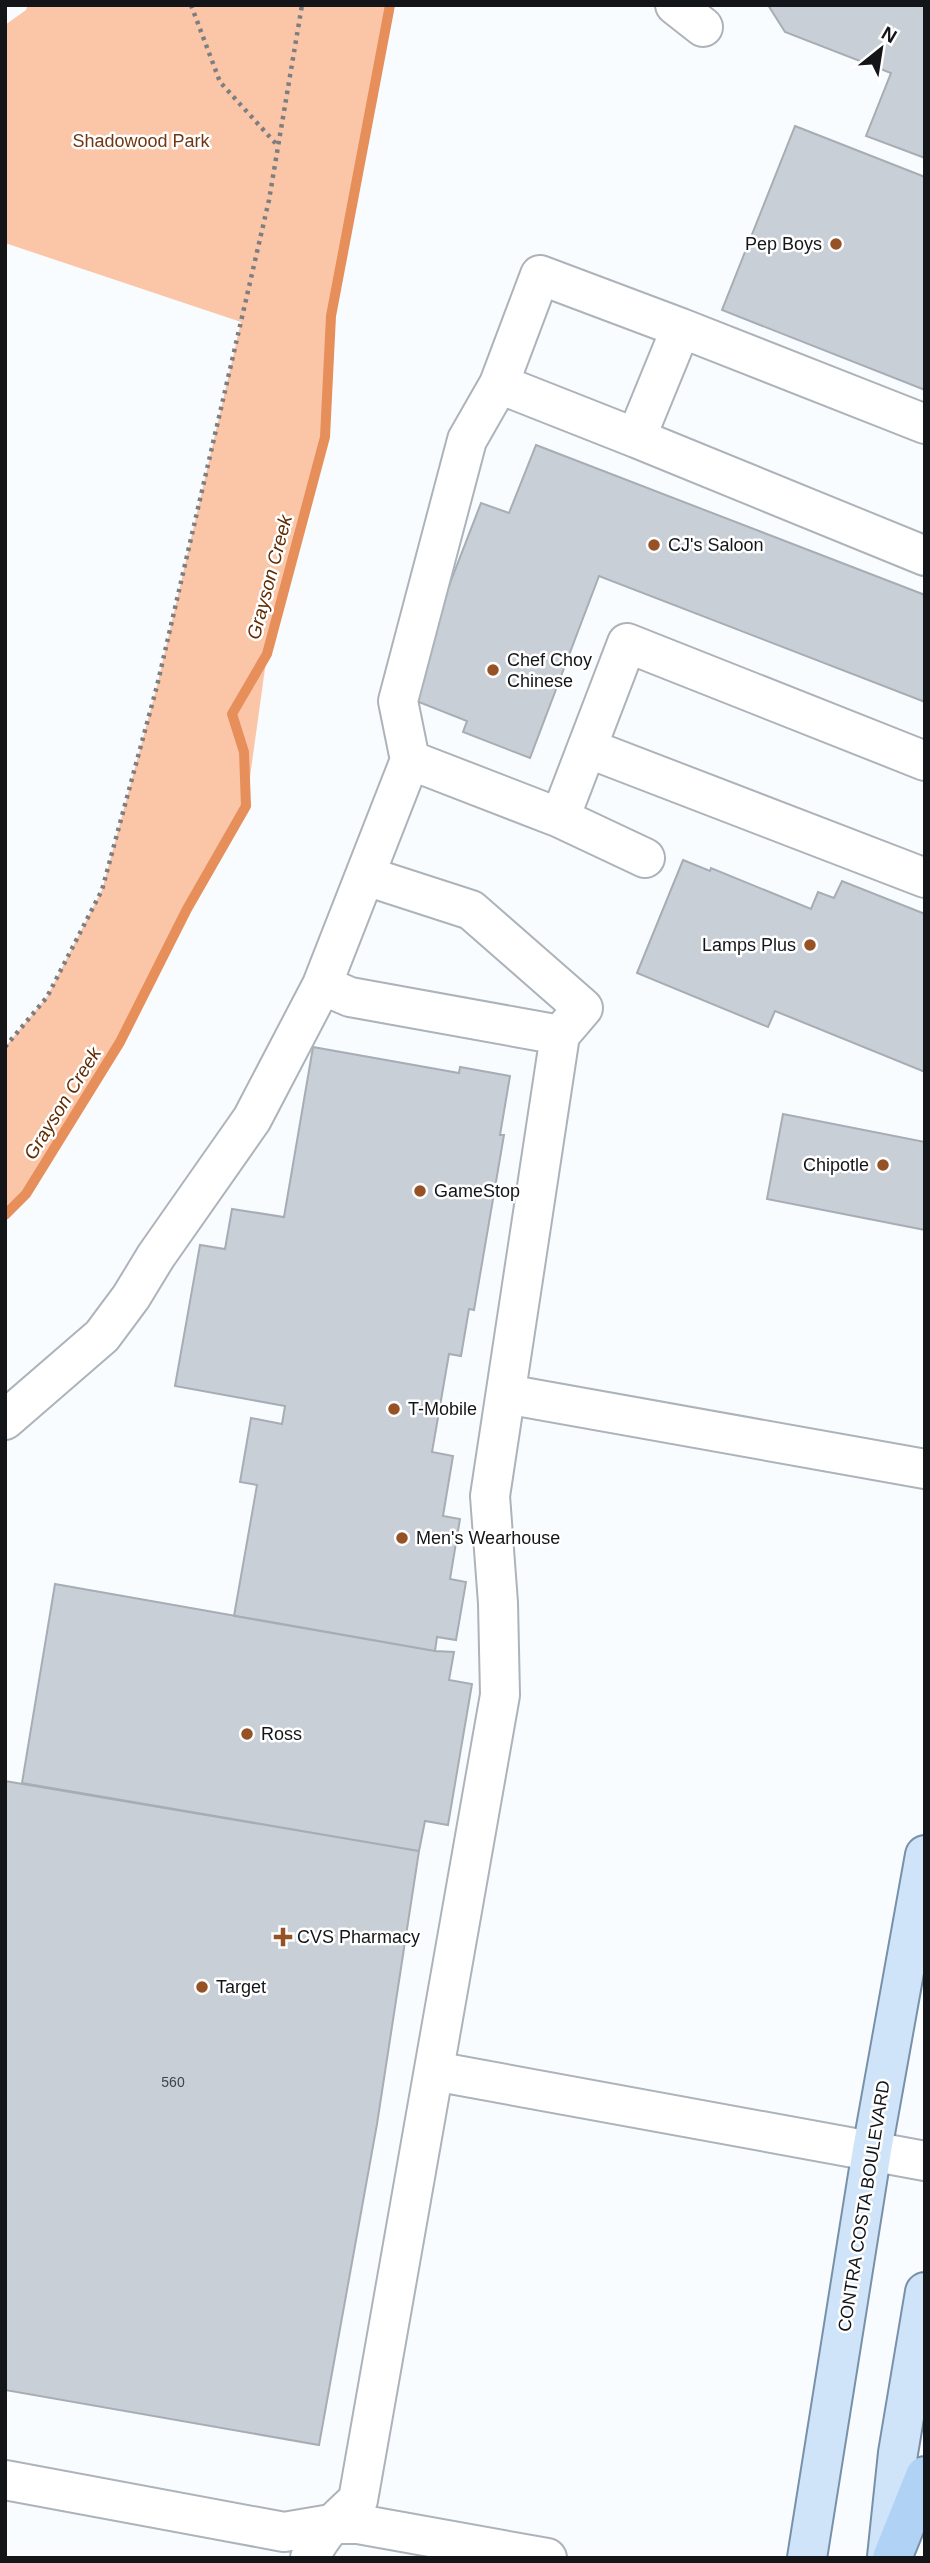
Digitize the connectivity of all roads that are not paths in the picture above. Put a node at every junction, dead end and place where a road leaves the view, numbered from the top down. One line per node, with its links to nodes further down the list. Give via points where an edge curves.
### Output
1 (681, 328): 2 (lane, via 540,275); 3 (lane); 4 (lane)
2 (499, 384): 4 (lane); 7 (lane, via 467,440 398,701)
3 (925, 424)
4 (636, 438): 5 (lane)
5 (925, 556)
6 (587, 748): 8 (lane, via 627,643); 9 (lane); 12 (lane)
7 (410, 760): 9 (lane); 11 (lane)
8 (925, 761)
9 (560, 818): 10 (lane)
10 (645, 858)
11 (366, 876): 13 (lane); 14 (lane, via 471,910 491,926 583,1008)
12 (925, 878)
13 (322, 985): 14 (lane, via 350,997); 16 (lane, via 252,1119 131,1297 102,1336)
14 (560, 1035): 15 (lane)
15 (506, 1394): 17 (lane); 19 (lane, via 490,1496 500,1695)
16 (5, 1420)
17 (925, 1469)
18 (925, 1855): 20 (main road, CONTRA COSTA BOULEVARD)
19 (434, 2071): 20 (lane); 25 (lane, via 358,2500)
20 (872, 2150): 21 (lane); 28 (main road, CONTRA COSTA BOULEVARD)
21 (925, 2161)
22 (925, 2292): 29 (main road, via 898,2454)
23 (925, 2476): 29 (highway)
24 (5, 2480): 25 (lane, via 284,2532)
25 (331, 2524): 26 (lane); 27 (lane, via 358,2524)
26 (310, 2558)
27 (547, 2558)
28 (807, 2558)
29 (889, 2558)

